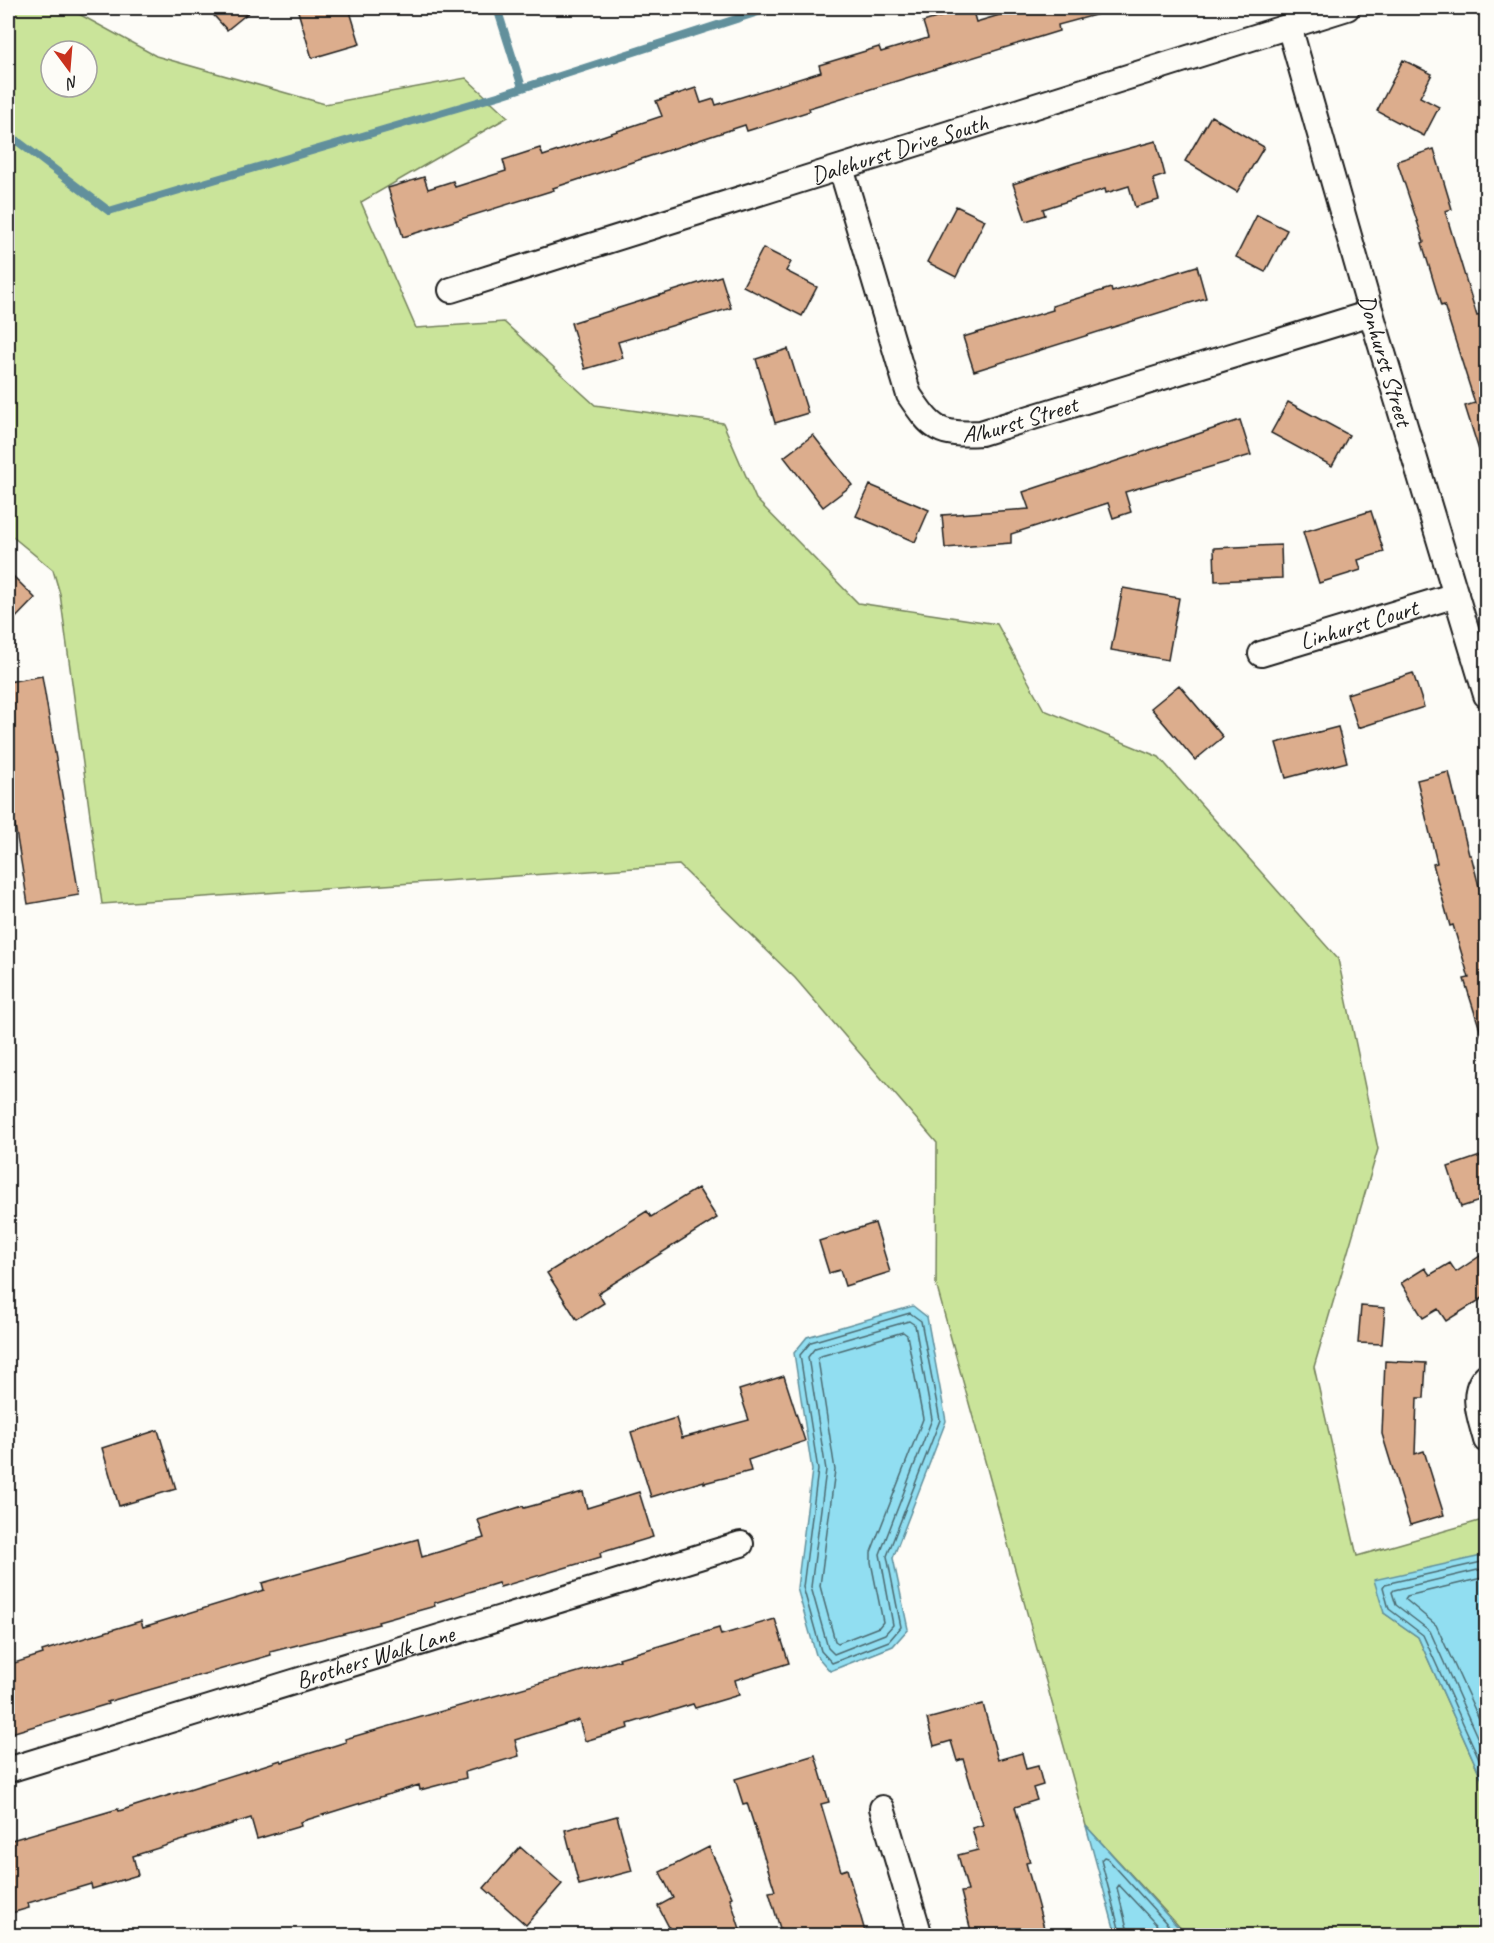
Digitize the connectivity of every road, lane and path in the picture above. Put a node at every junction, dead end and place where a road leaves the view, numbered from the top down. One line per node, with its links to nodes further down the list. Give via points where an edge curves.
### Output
1 (1347, 8): 2 (street, Dalehurst Drive South)
2 (1289, 26): 3 (street, Dalehurst Drive South); 5 (street, Donhurst Street)
3 (841, 168): 4 (street, Dalehurst Drive South); 5 (street, Alhurst Street, via 909,395 927,422 953,435 981,433)
4 (451, 290)
5 (1371, 313): 6 (street, Donhurst Street)
6 (1456, 595): 7 (street, Linhurst Court); 8 (street, Donhurst Street)
7 (1261, 654)
8 (1486, 695)
9 (1486, 1376): 10 (street, via 1476,1405)
10 (1486, 1440)
11 (741, 1544): 12 (street, Brothers Walk Lane)
12 (8, 1770)
13 (882, 1808): 14 (street)
14 (920, 1935)

